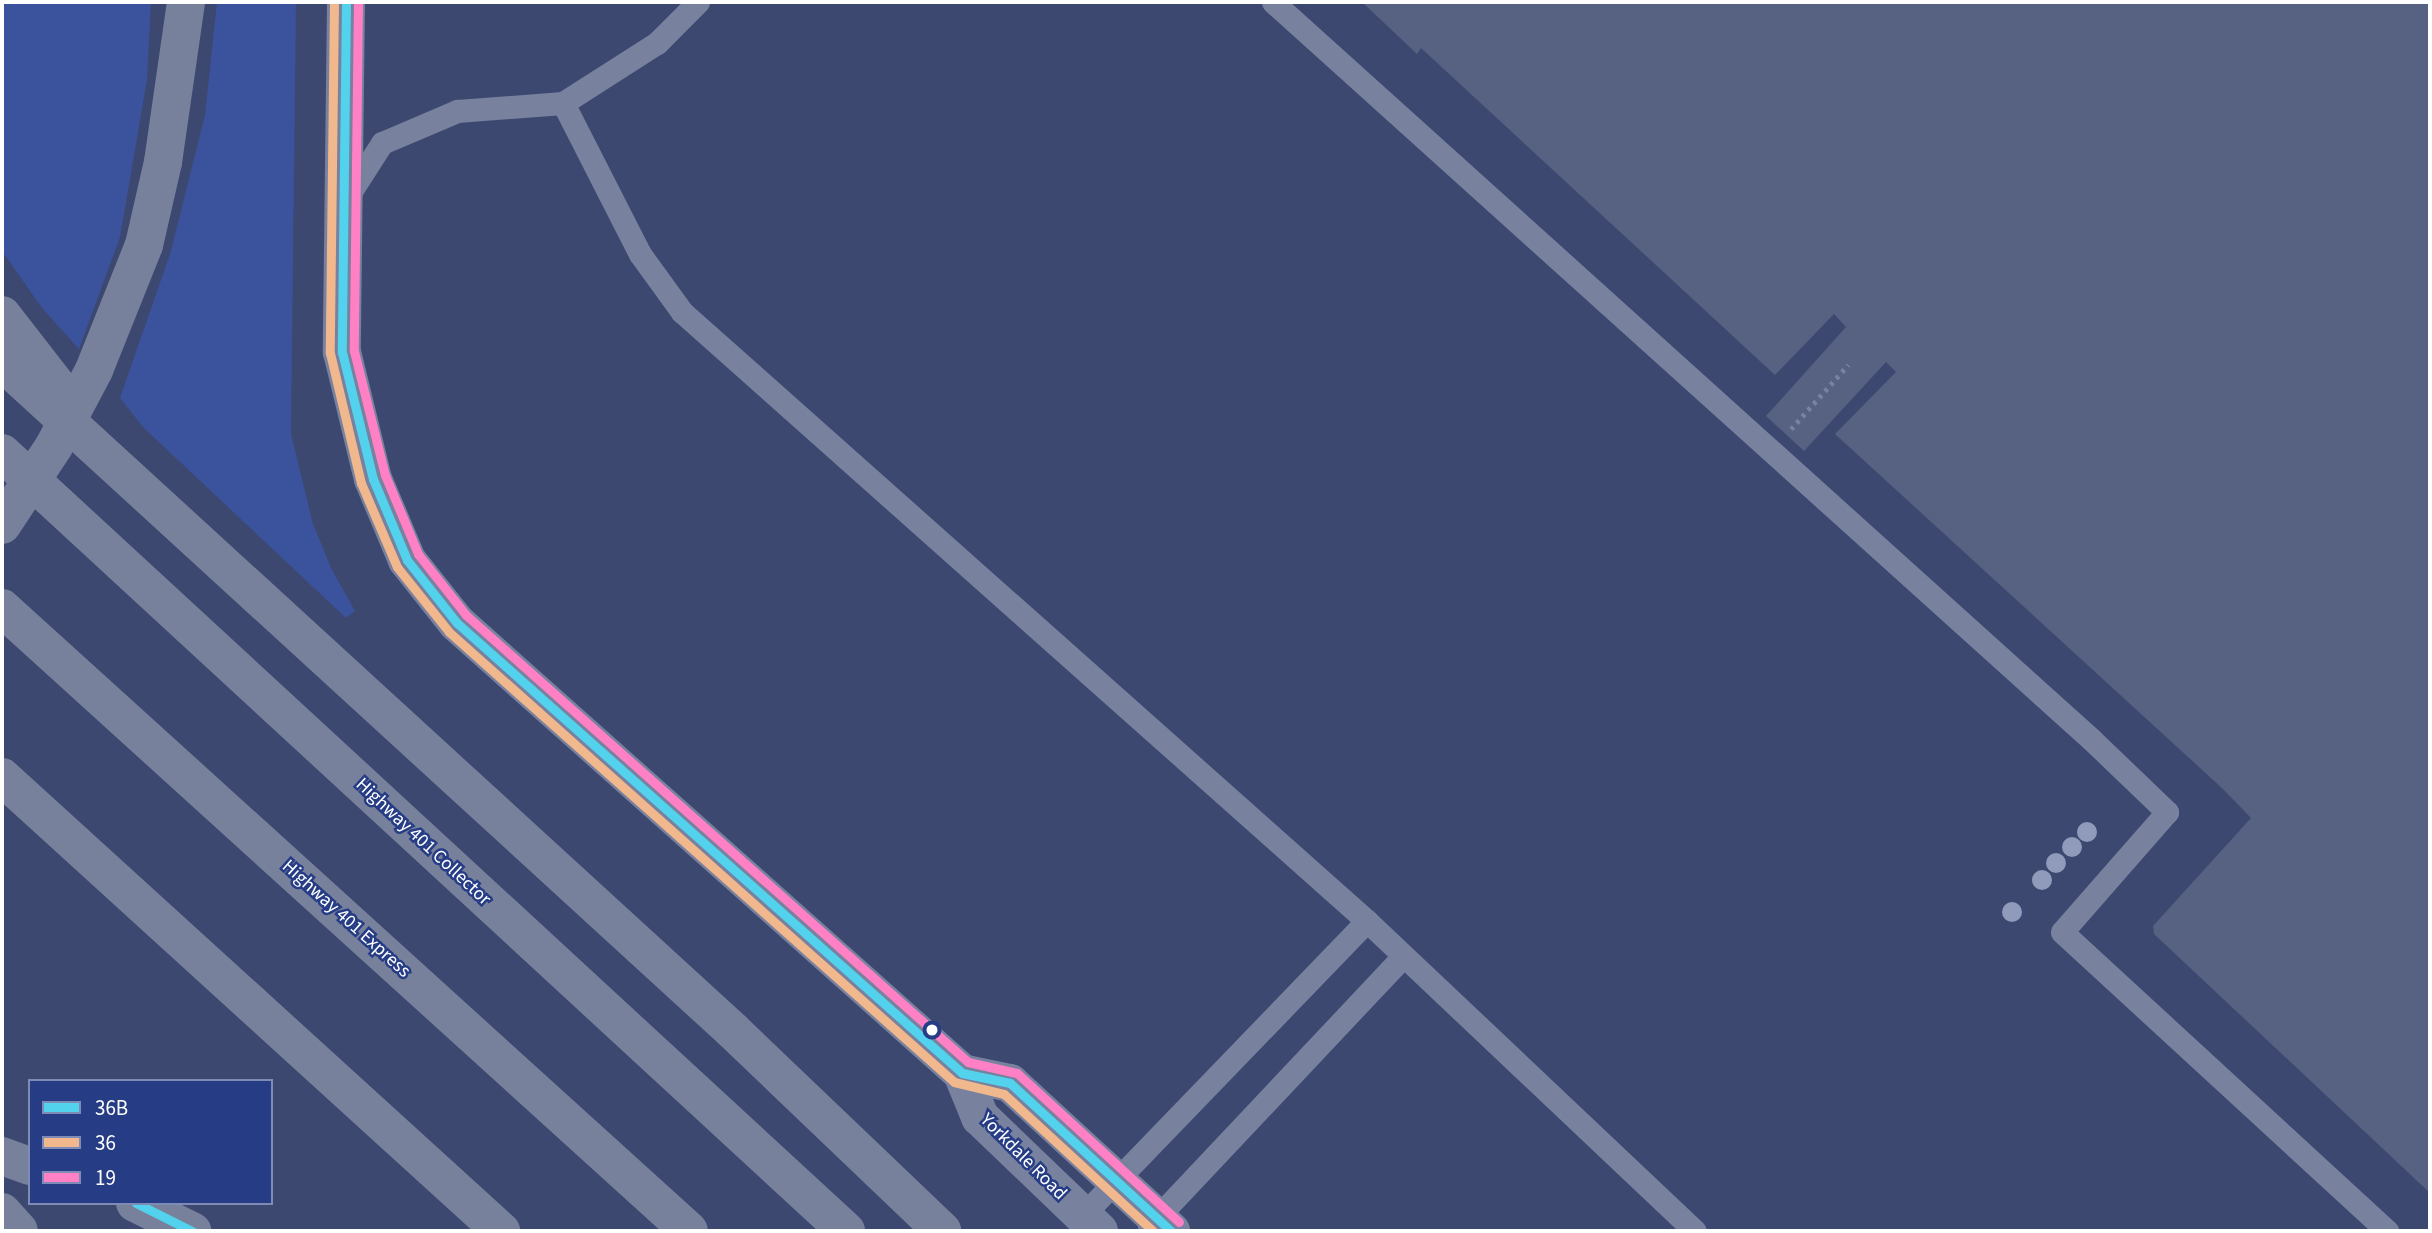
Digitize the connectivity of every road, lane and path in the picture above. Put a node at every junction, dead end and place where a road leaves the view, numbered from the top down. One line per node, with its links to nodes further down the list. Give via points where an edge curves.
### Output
1 (186, 2): 12 (highway, bridge, via 163,162 144,245 94,370 54,446)
2 (346, 2): 6 (street, Yorkdale Road)
3 (698, 2): 5 (lane, via 657,43)
4 (1273, 2): 33 (lane, via 2167,812 2062,932)
5 (563, 103): 6 (lane, via 457,111 382,143); 16 (lane, via 640,254 682,312)
6 (344, 202): 18 (street, Yorkdale Road, via 342,352 373,479 407,560 457,623)
7 (2, 315): 13 (highway, via 81,415)
8 (2, 362): 13 (highway)
9 (1849, 365): 10 (path)
10 (1789, 431)
11 (2, 453): 30 (highway, Highway 401 Collector)
12 (2, 526)
13 (207, 548): 31 (highway, via 721,1020)
14 (2, 608): 29 (highway, Highway 401 Express)
15 (2, 777): 28 (highway)
16 (1367, 921): 17 (lane); 21 (lane)
17 (1404, 956): 25 (lane); 32 (lane)
18 (962, 1073): 21 (street, Yorkdale Road, via 1010,1083); 24 (street, Yorkdale Road, via 980,1117)
19 (2, 1156): 20 (highway)
20 (28, 1165)
21 (1116, 1179): 24 (lane); 25 (street, Yorkdale Road)
22 (139, 1205): 27 (highway)
23 (2, 1212): 26 (highway)
24 (1091, 1223)
25 (1158, 1227)
26 (19, 1231)
27 (192, 1231)
28 (500, 1231)
29 (689, 1231)
30 (846, 1231)
31 (942, 1231)
32 (1695, 1231)
33 (2387, 1231)

